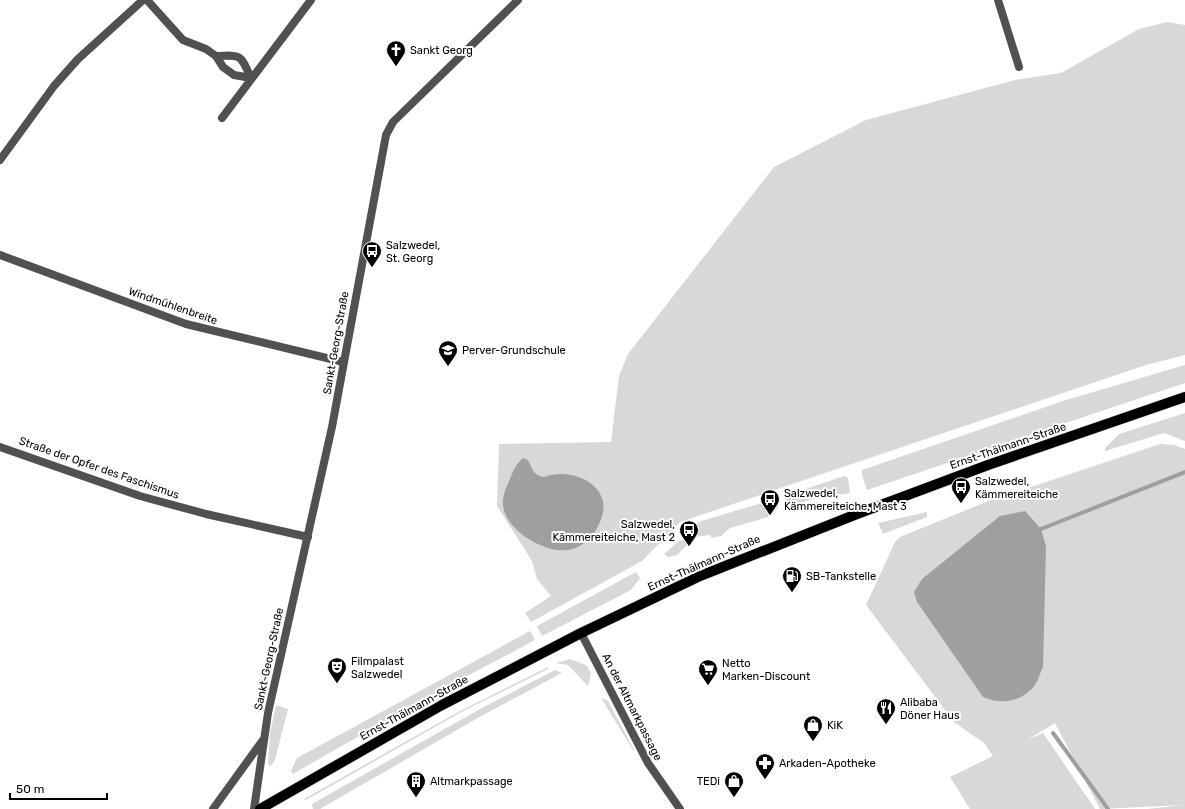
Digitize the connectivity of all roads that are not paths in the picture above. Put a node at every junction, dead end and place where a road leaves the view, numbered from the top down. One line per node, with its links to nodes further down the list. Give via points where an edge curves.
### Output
1 (143, 0): 10 (street, via 78,59 54,86)
2 (147, 0): 6 (street, via 183,40)
3 (311, 0): 8 (street)
4 (518, 0): 12 (street, Sankt-Georg-Straße, via 401,114 386,135)
5 (998, 0): 7 (street)
6 (216, 56): 8 (street, via 228,72); 8 (street, via 236,55)
7 (1019, 67)
8 (252, 78): 9 (street)
9 (222, 118)
10 (0, 160)
11 (0, 255): 12 (street, Windmühlenbreite, via 186,324)
12 (343, 362): 15 (street, Sankt-Georg-Straße)
13 (1185, 397): 16 (main road, Ernst-Thälmann-Straße, via 988,465 763,550 700,576)
14 (0, 447): 15 (street, Straße der Opfer des Faschismus, via 152,500)
15 (308, 537): 17 (street, Sankt-Georg-Straße)
16 (582, 633): 20 (main road, Ernst-Thälmann-Straße, via 442,705); 21 (street, An der Altmarkpassage, via 648,763)
17 (264, 739): 18 (street, Sankt-Georg-Straße); 19 (street, Sankt-Georg-Straße)
18 (213, 809)
19 (254, 809)
20 (260, 809)
21 (680, 809)

